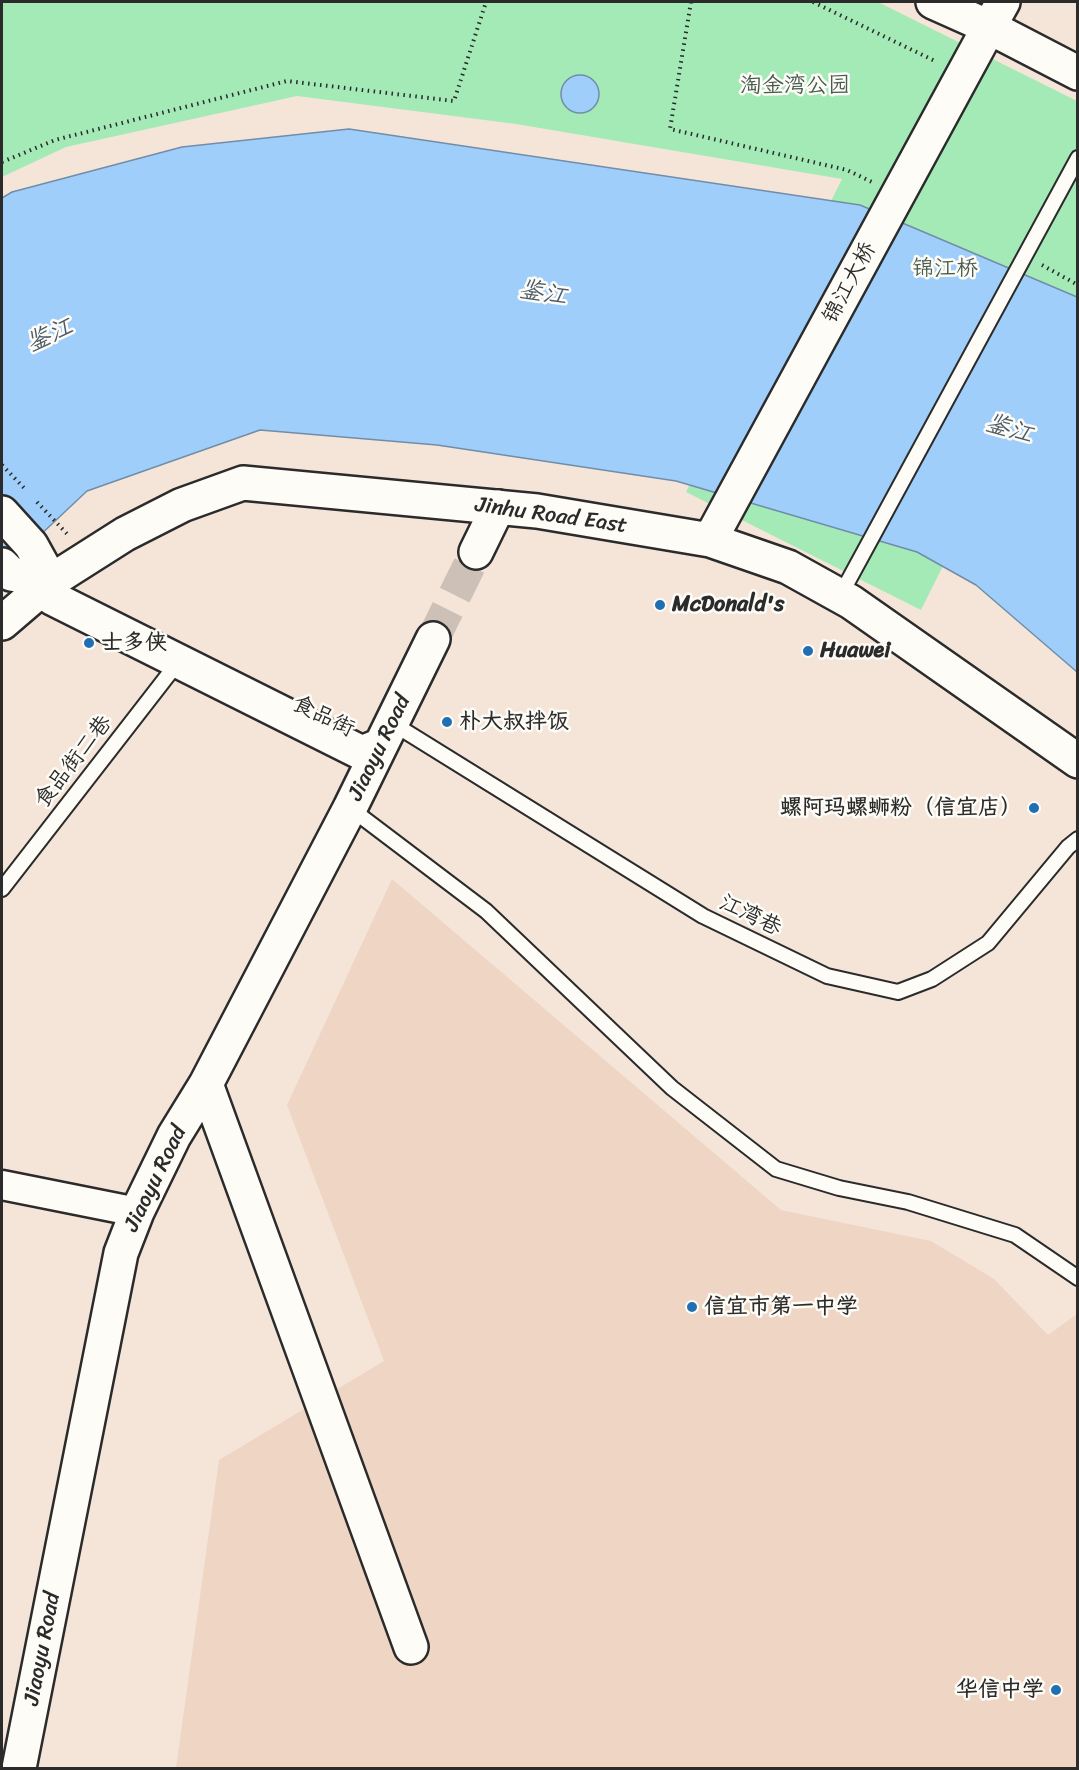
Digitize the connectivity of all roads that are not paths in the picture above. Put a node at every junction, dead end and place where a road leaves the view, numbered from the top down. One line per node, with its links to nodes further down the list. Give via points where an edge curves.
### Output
1 (933, 2): 2 (street)
2 (996, 14): 3 (street); 7 (street, 锦江大桥)
3 (1077, 73)
4 (1077, 158): 11 (lane)
5 (498, 507): 7 (street, Jinhu Road East); 8 (street); 10 (street, Jinhu Road East, via 243,483 182,505)
6 (2, 513): 10 (street, via 31,545)
7 (711, 540): 11 (street, Jinhu Road East, via 788,567)
8 (476, 552)
9 (6, 569): 10 (street)
10 (51, 581): 12 (street, Jinhu Road East); 14 (street, 食品街, via 52,598); 15 (street, 食品街)
11 (840, 596): 16 (street, Jinhu Road East)
12 (2, 623)
13 (433, 639): 15 (street, Jiaoyu Road)
14 (179, 661): 15 (street, 食品街, via 362,753); 19 (lane, 食品街二巷)
15 (386, 734): 17 (street, Jiaoyu Road); 18 (lane, 江湾巷, via 703,916 827,976 898,992 932,979 988,943)
16 (1077, 761)
17 (350, 808): 20 (street, Jiaoyu Road); 23 (lane, via 486,912 672,1088 776,1169 839,1188 908,1202 1015,1235)
18 (1077, 839)
19 (2, 889)
20 (206, 1084): 22 (street, Jiaoyu Road, via 174,1136); 24 (street)
21 (2, 1185): 22 (street)
22 (137, 1212): 25 (street, Jiaoyu Road, via 121,1253)
23 (1077, 1278)
24 (411, 1647)
25 (19, 1768)

